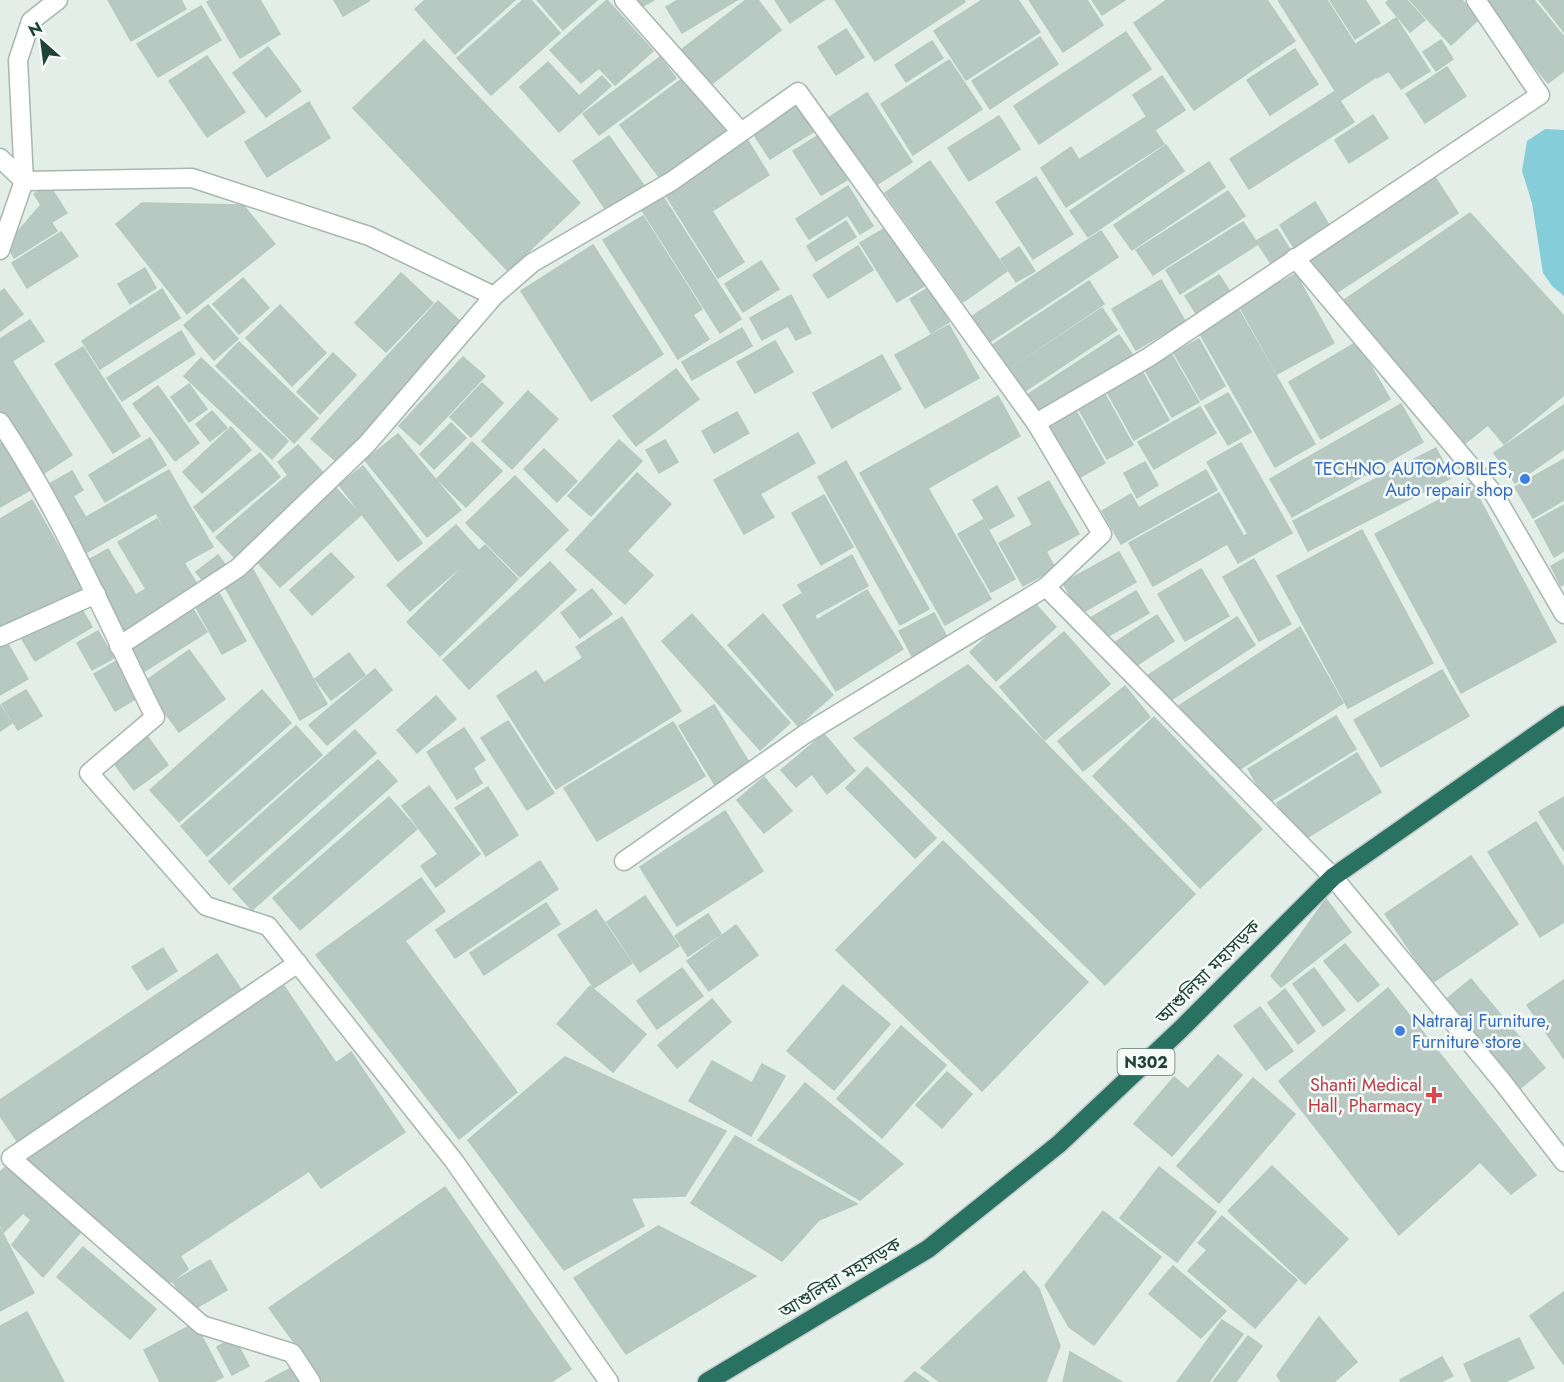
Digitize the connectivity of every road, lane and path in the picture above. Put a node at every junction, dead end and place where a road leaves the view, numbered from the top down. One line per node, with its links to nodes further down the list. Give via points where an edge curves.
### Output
1 (58, 0): 6 (street, via 31,21 18,60)
2 (624, 0): 4 (street)
3 (1476, 0): 8 (street, via 1540,95)
4 (741, 132): 9 (street, via 672,181 532,263); 11 (street, via 798,92)
5 (0, 158): 6 (street)
6 (24, 181): 7 (street); 9 (street, via 192,178 369,236)
7 (0, 250)
8 (1295, 258): 11 (street, via 1149,357); 14 (street, via 1494,494)
9 (494, 296): 16 (street, via 367,444 238,568)
10 (0, 422): 13 (street, via 30,467)
11 (1036, 423): 12 (street, via 1102,534)
12 (1046, 587): 18 (street, via 805,734); 19 (street)
13 (96, 594): 15 (street); 16 (street)
14 (1564, 614)
15 (0, 638)
16 (119, 646): 20 (street, via 155,717 88,773 206,906 268,926)
17 (1564, 715): 19 (highway, আশুলিয়া মহাসড়ক / N302)
18 (624, 861)
19 (1333, 877): 21 (street); 24 (highway, আশুলিয়া মহাসড়ক / N302, via 1059,1144 928,1249)
20 (298, 963): 22 (street, via 11,1158 202,1324 292,1353); 23 (street, via 454,1161)
21 (1564, 1162)
22 (311, 1382)
23 (609, 1382)
24 (707, 1382)

